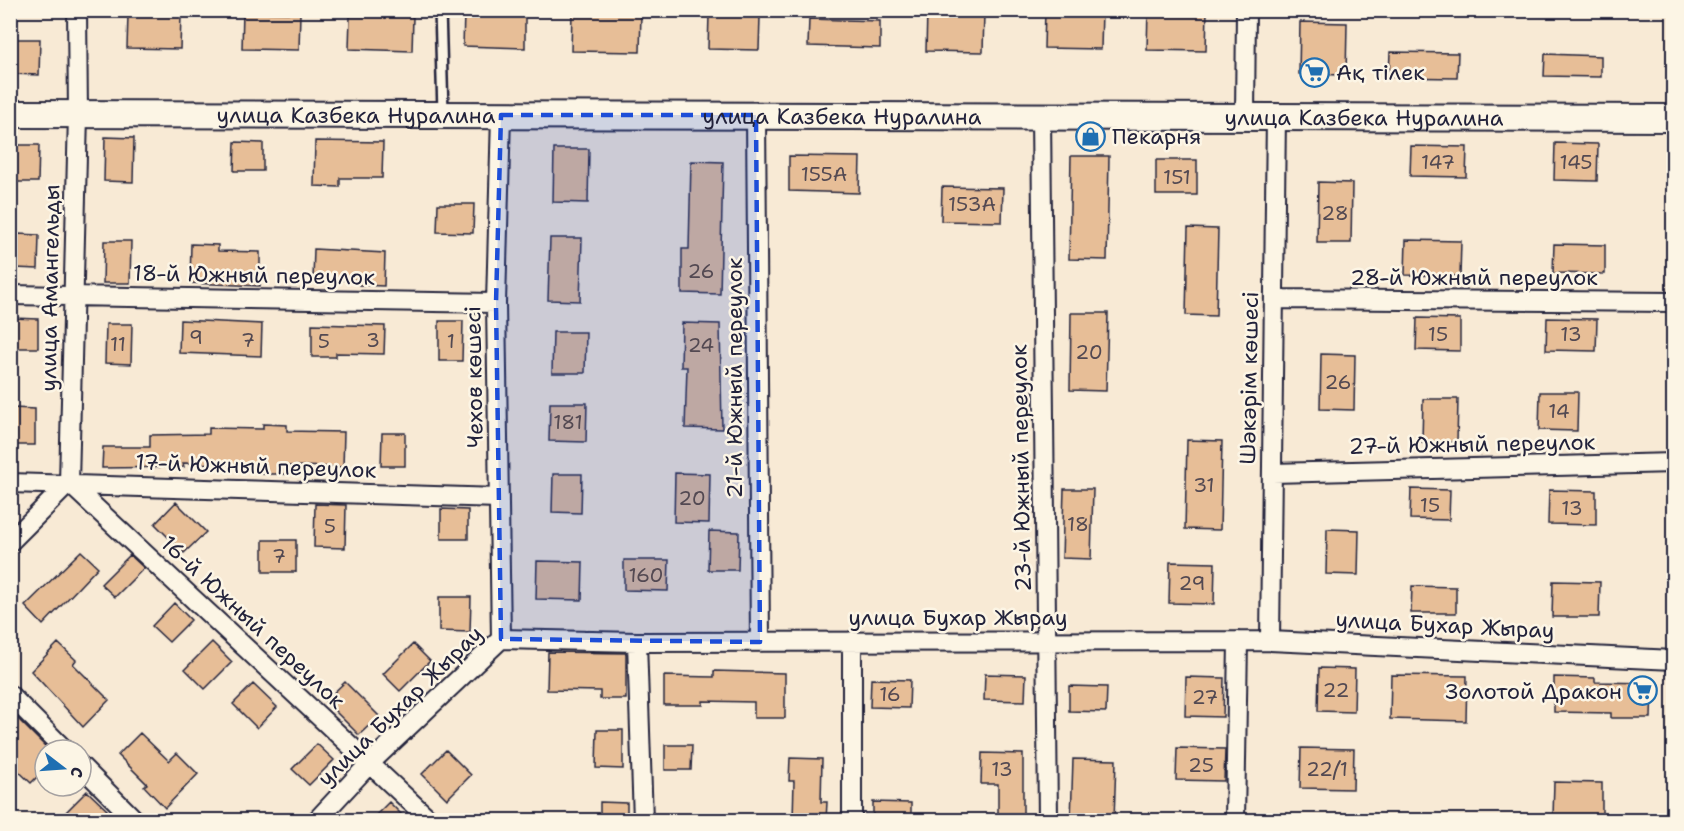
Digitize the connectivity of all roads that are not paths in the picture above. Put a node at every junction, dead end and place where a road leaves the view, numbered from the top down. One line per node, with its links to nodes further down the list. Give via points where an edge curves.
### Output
1 (77, 10): 5 (street, улица Амангельды)
2 (440, 10): 6 (lane)
3 (1246, 10): 10 (street)
4 (10, 114): 5 (street, улица Казбека Нуралина)
5 (78, 114): 6 (street, улица Казбека Нуралина); 14 (street, улица Амангельды)
6 (443, 114): 7 (street, улица Казбека Нуралина)
7 (501, 115): 8 (street, улица Казбека Нуралина); 17 (street, Чехов көшесі)
8 (756, 115): 9 (street, улица Казбека Нуралина); 30 (street, 21-й Южный переулок)
9 (1041, 115): 10 (street, улица Казбека Нуралина); 28 (street, 23-й Южный переулок)
10 (1245, 115): 11 (street, улица Казбека Нуралина)
11 (1276, 115): 12 (street, улица Казбека Нуралина); 15 (street, Шәкәрім көшесі)
12 (1674, 118)
13 (10, 295): 14 (street, 18-й Южный переулок)
14 (74, 296): 17 (street, 18-й Южный переулок); 21 (street, улица Амангельды)
15 (1274, 299): 16 (street, 28-й Южный переулок); 19 (street, Шәкәрім көшесі)
16 (1674, 302)
17 (496, 303): 22 (street, Чехов көшесі)
18 (1674, 463): 19 (street, 27-й Южный переулок)
19 (1272, 473): 26 (street, Шәкәрім көшесі)
20 (10, 483): 21 (street, 17-й Южный переулок)
21 (69, 483): 22 (street, 17-й Южный переулок); 23 (street); 34 (street, 16-й Южный переулок)
22 (499, 498): 24 (street, Чехов көшесі)
23 (10, 542)
24 (501, 639): 29 (street, улица Бухар Жырау); 34 (street, улица Бухар Жырау)
25 (1238, 640): 26 (street, улица Бухар Жырау); 28 (street, улица Бухар Жырау); 42 (street)
26 (1270, 640): 31 (street, улица Бухар Жырау)
27 (852, 641): 28 (street, улица Бухар Жырау); 30 (street, улица Бухар Жырау); 40 (street)
28 (1047, 641): 41 (street, 23-й Южный переулок)
29 (637, 642): 30 (street, улица Бухар Жырау); 39 (street)
30 (760, 642)
31 (1674, 660)
32 (10, 695): 33 (street)
33 (53, 738)
34 (370, 763): 37 (street, улица Бухар Жырау); 38 (street, 16-й Южный переулок)
35 (93, 778): 36 (street)
36 (135, 820)
37 (317, 820)
38 (430, 820)
39 (643, 820)
40 (852, 820)
41 (1048, 820)
42 (1235, 820)

